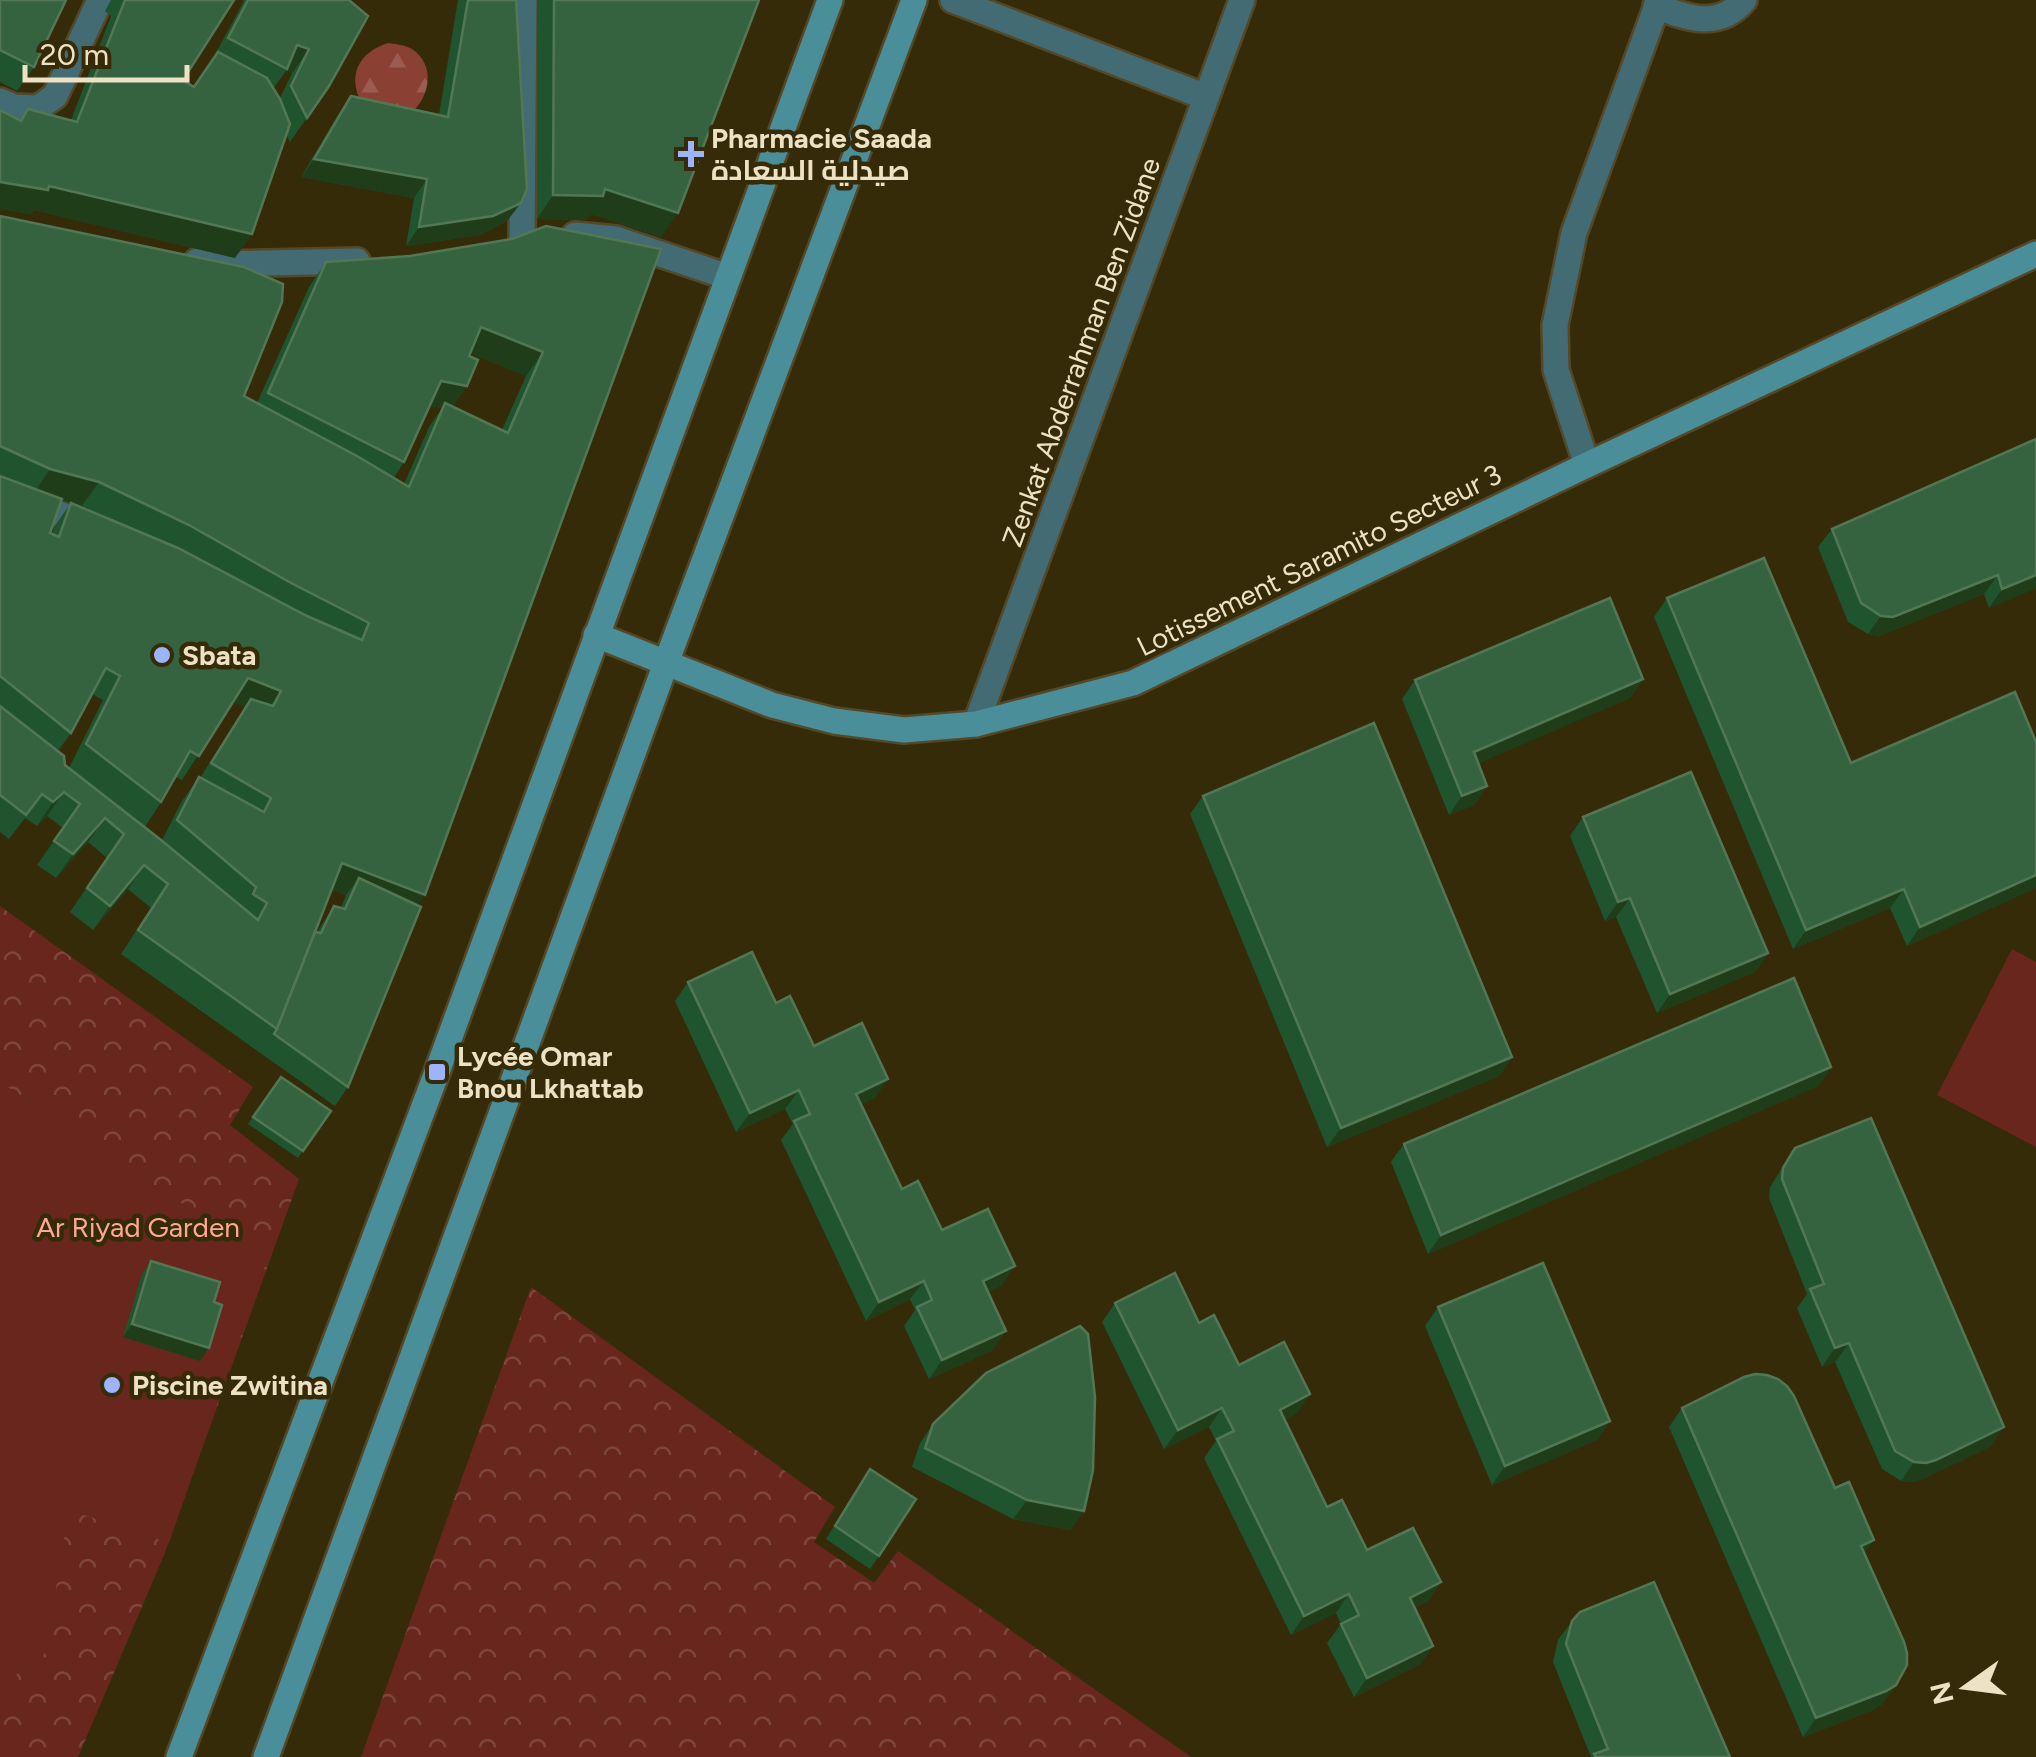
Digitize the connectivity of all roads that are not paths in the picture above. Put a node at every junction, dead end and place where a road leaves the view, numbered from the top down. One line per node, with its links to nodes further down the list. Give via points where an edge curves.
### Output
1 (100, 0): 10 (street, via 56,96 38,108)
2 (524, 0): 14 (street, via 529,241 571,234 616,239)
3 (830, 0): 14 (main road)
4 (914, 0): 19 (main road)
5 (953, 0): 9 (street)
6 (1242, 0): 9 (street, Zenkat Abderrahman Ben Zidane)
7 (1744, 0): 8 (street, via 1719,19 1694,20)
8 (1658, 3): 15 (street, via 1574,233 1555,325 1556,370)
9 (1206, 97): 20 (street, Zenkat Abderrahman Ben Zidane)
10 (0, 101)
11 (2036, 254): 15 (main road, Lotissement Saramito Secteur 3)
12 (168, 258): 13 (street, via 221,264)
13 (386, 260)
14 (728, 278): 18 (main road)
15 (1587, 464): 20 (main road, Lotissement Saramito Secteur 3, via 1134,682)
16 (0, 491): 17 (street)
17 (109, 534)
18 (596, 635): 19 (main road, Lotissement Saramito Secteur 3); 21 (main road)
19 (666, 663): 20 (main road, Lotissement Saramito Secteur 3, via 772,705 834,721 904,730); 22 (main road)
20 (976, 724)
21 (179, 1757)
22 (266, 1757)

